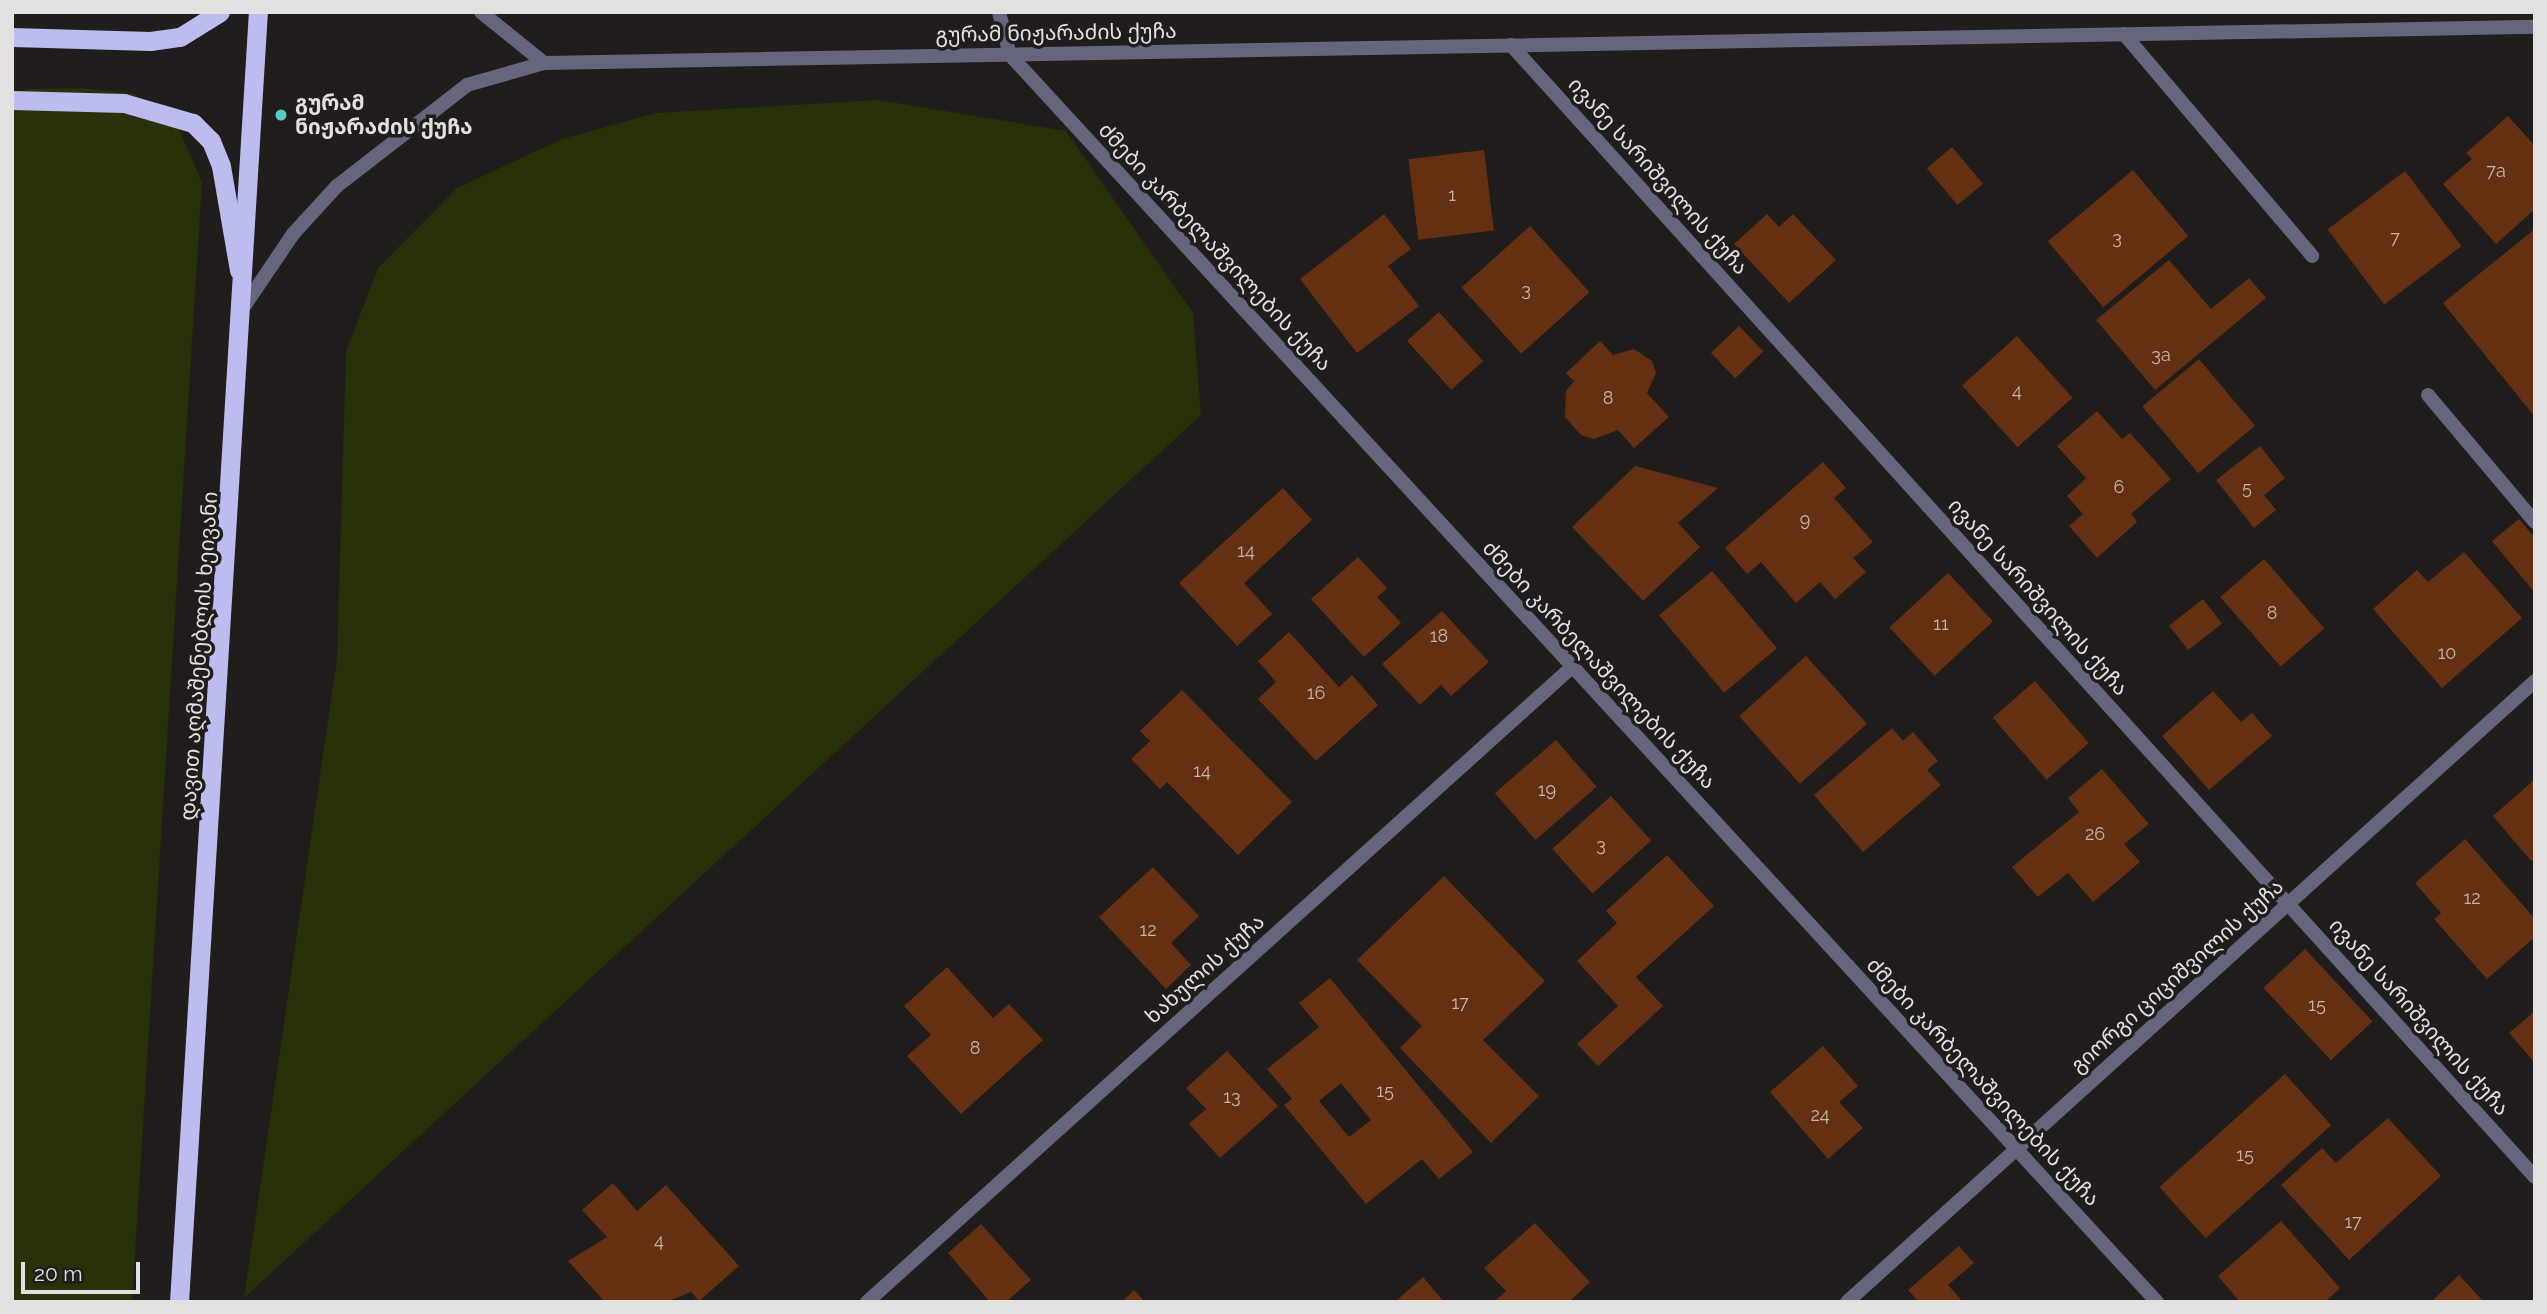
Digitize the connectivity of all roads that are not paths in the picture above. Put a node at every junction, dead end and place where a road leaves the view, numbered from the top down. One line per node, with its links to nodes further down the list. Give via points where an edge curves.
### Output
1 (220, 12): 7 (highway, via 180,37 150,41)
2 (258, 12): 13 (highway, დავით აღმაშენებლის ხეივანი)
3 (481, 12): 10 (street)
4 (999, 12): 9 (street)
5 (2535, 27): 6 (street, გურამ ნიჟარაძის ქუჩა)
6 (2124, 34): 8 (street, გურამ ნიჟარაძის ქუჩა); 12 (street)
7 (12, 37)
8 (1511, 45): 9 (street, გურამ ნიჟარაძის ქუჩა); 18 (street, ივანე სარიშვილის ქუჩა)
9 (1010, 55): 10 (street, გურამ ნიჟარაძის ქუჩა); 16 (street, ძმები კარბელაშვილების ქუჩა)
10 (544, 63): 13 (street, გურამ ნიჟარაძის ქუჩა, via 467,85 337,186 293,234)
11 (12, 100): 13 (highway, via 124,103 193,123 221,166)
12 (2312, 256)
13 (245, 306): 21 (highway, დავით აღმაშენებლის ხეივანი)
14 (2428, 395): 15 (street)
15 (2535, 522)
16 (1572, 667): 19 (street, ძმები კარბელაშვილების ქუჩა); 22 (street, ხახულის ქუჩა)
17 (2535, 681): 18 (street, გიორგი ციციშვილის ქუჩა)
18 (2288, 904): 19 (street, გიორგი ციციშვილის ქუჩა); 20 (street, ივანე სარიშვილის ქუჩა)
19 (2016, 1149): 23 (street, გიორგი ციციშვილის ქუჩა); 24 (street, ძმები კარბელაშვილების ქუჩა)
20 (2535, 1177)
21 (179, 1302)
22 (867, 1302)
23 (1847, 1302)
24 (2157, 1302)

